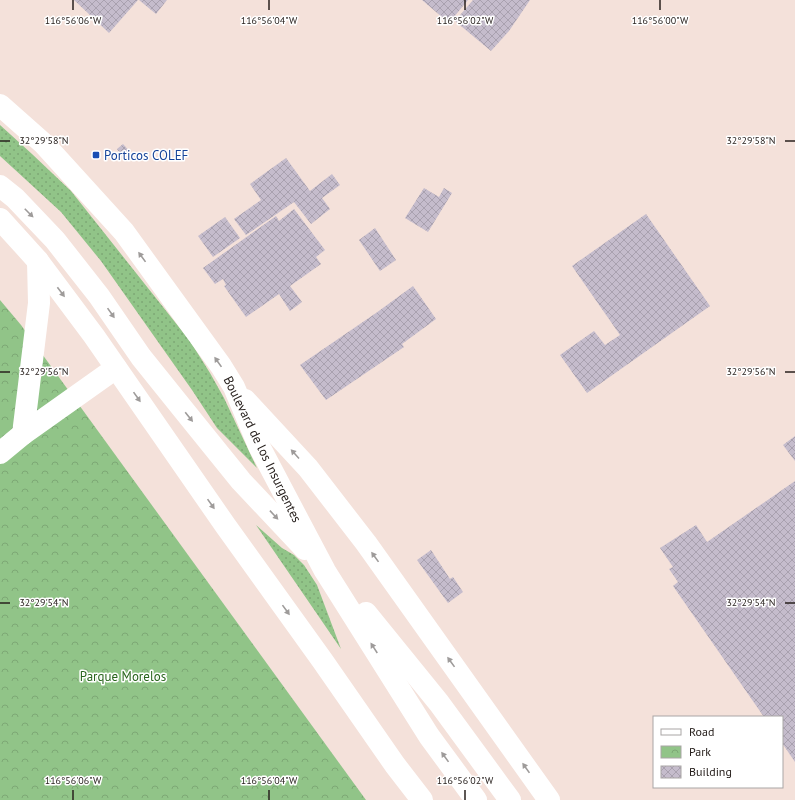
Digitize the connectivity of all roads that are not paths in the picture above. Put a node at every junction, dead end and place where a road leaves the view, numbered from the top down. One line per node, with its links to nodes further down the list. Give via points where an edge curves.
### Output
1 (0, 105): 6 (main road, Boulevard de los Insurgentes, one-way to 1, via 221,366 124,232 44,144)
2 (0, 186): 10 (main road, one-way to 10, via 55,240 99,296 141,357)
3 (0, 219): 4 (main road)
4 (38, 261): 5 (main road, one-way to 5); 7 (main road, via 39,303)
5 (116, 368): 7 (main road); 12 (main road, one-way to 12)
6 (234, 388): 8 (main road, Boulevard de los Insurgentes); 17 (main road, one-way to 6, via 342,512 308,468)
7 (23, 434): 9 (main road)
8 (259, 446): 10 (main road, via 266,470 264,475 260,479); 11 (main road, Boulevard de los Insurgentes)
9 (0, 453)
10 (241, 480): 11 (main road, one-way to 11)
11 (325, 571): 15 (main road, Boulevard de los Insurgentes, one-way to 11, via 429,736); 16 (main road, via 370,617 439,703)
12 (395, 765): 13 (main road); 14 (main road)
13 (414, 800)
14 (422, 800)
15 (476, 800)
16 (510, 800)
17 (549, 800)

